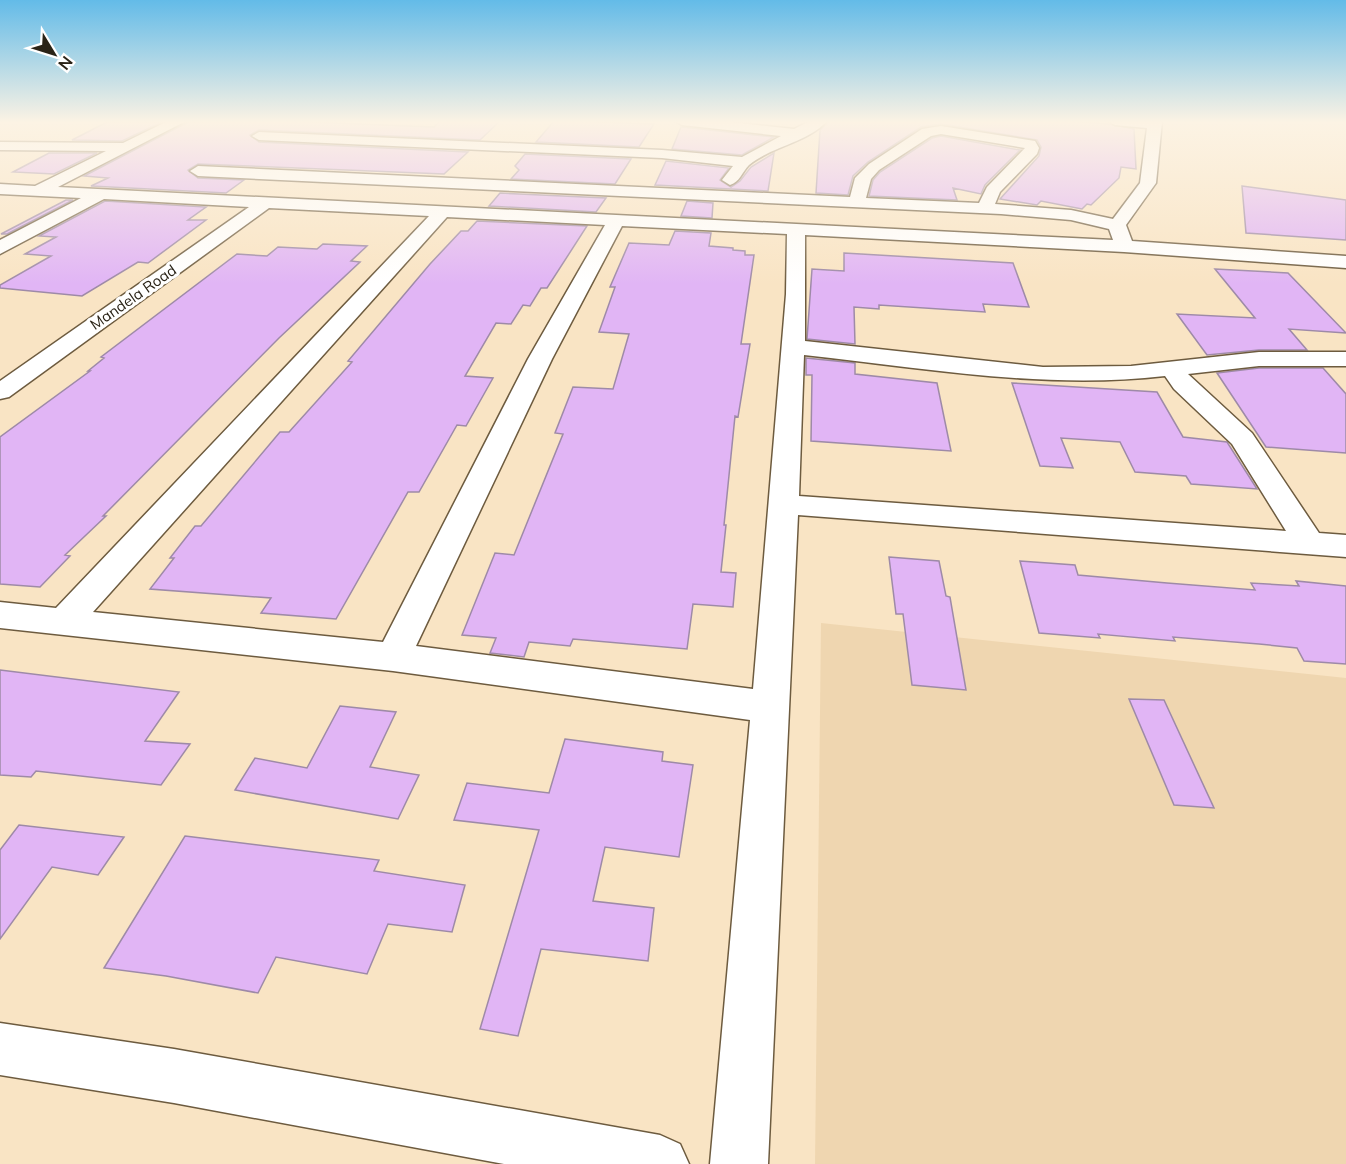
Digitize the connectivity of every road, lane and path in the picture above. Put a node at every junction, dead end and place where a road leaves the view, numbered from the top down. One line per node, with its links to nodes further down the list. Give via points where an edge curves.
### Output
1 (69, 175): 8 (street)
2 (735, 175): 9 (street)
3 (865, 175): 12 (street)
4 (1008, 175): 14 (street, via 993,190)
5 (1149, 175): 17 (street, via 1148,183)
6 (188, 176): 9 (street); 11 (street)
7 (0, 189): 8 (street)
8 (39, 190): 10 (street)
9 (722, 194): 12 (street)
10 (99, 195): 11 (street); 20 (street)
11 (152, 197): 13 (street)
12 (858, 202): 14 (street)
13 (265, 203): 15 (street); 25 (street, Mandela Road)
14 (985, 208): 17 (street, via 1071,215)
15 (442, 212): 16 (street); 30 (street)
16 (615, 221): 18 (street); 31 (street, via 540,359)
17 (1117, 225): 19 (street)
18 (796, 231): 19 (street); 22 (street)
19 (1124, 246): 21 (street)
20 (0, 248)
21 (1346, 262)
22 (792, 347): 24 (street, via 1043,374 1131,374); 26 (street)
23 (1346, 360): 24 (street, via 1259,359)
24 (1170, 368): 27 (street, via 1242,439)
25 (0, 392)
26 (784, 504): 27 (street); 32 (street)
27 (1309, 542): 28 (street)
28 (1346, 546)
29 (0, 615): 30 (street)
30 (65, 621): 31 (street)
31 (393, 657): 32 (street)
32 (770, 707): 35 (street)
33 (0, 1049): 34 (street, via 185,1078)
34 (660, 1164)
35 (739, 1164)

